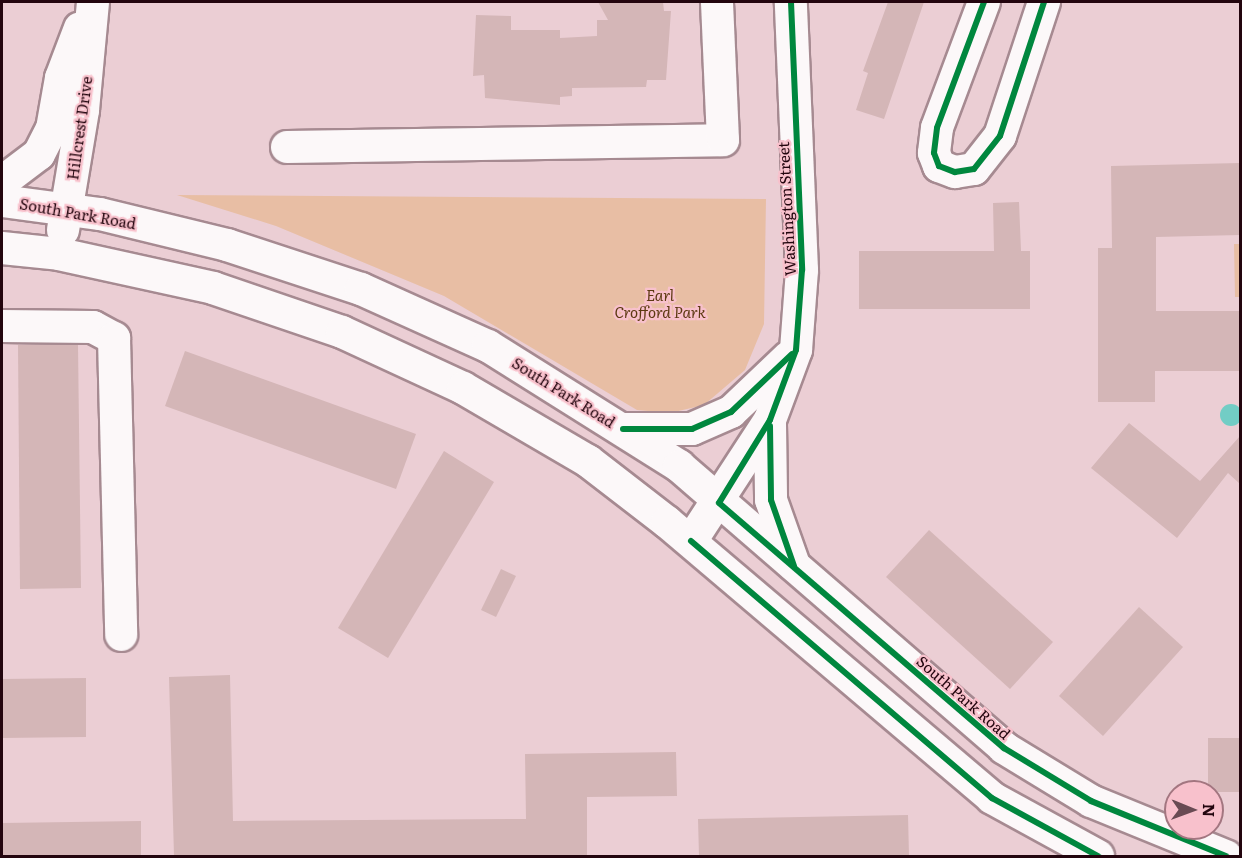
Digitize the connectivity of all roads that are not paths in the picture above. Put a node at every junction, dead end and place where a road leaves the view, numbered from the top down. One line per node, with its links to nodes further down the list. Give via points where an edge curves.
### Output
1 (91, 2): 7 (street, via 61,78 52,129 39,154); 9 (street, Hillcrest Drive)
2 (717, 2): 6 (street, via 723,140)
3 (791, 2): 13 (street, Washington Street, via 802,270)
4 (984, 2): 5 (street, via 937,128 934,153 939,166 955,172 974,169 1000,136)
5 (1044, 2)
6 (287, 147)
7 (2, 182)
8 (2, 201): 9 (street, South Park Road)
9 (67, 210): 11 (street, Hillcrest Drive); 15 (street, South Park Road, via 227,245 361,289 488,346)
10 (2, 248): 11 (street)
11 (58, 254): 17 (street, via 213,288 342,332 463,388 588,461)
12 (2, 326): 19 (street, via 93,327 114,338)
13 (796, 350): 14 (street, Washington Street); 15 (street, via 731,412 692,429)
14 (770, 420): 16 (street, Washington Street); 18 (street, via 771,500)
15 (623, 429): 16 (street, South Park Road, via 679,466)
16 (719, 503): 17 (street, Washington Street); 18 (street, South Park Road)
17 (691, 541): 20 (street, via 992,798)
18 (795, 568): 21 (street, South Park Road, via 1004,748 1091,801)
19 (121, 635)
20 (1098, 856)
21 (1226, 856)

